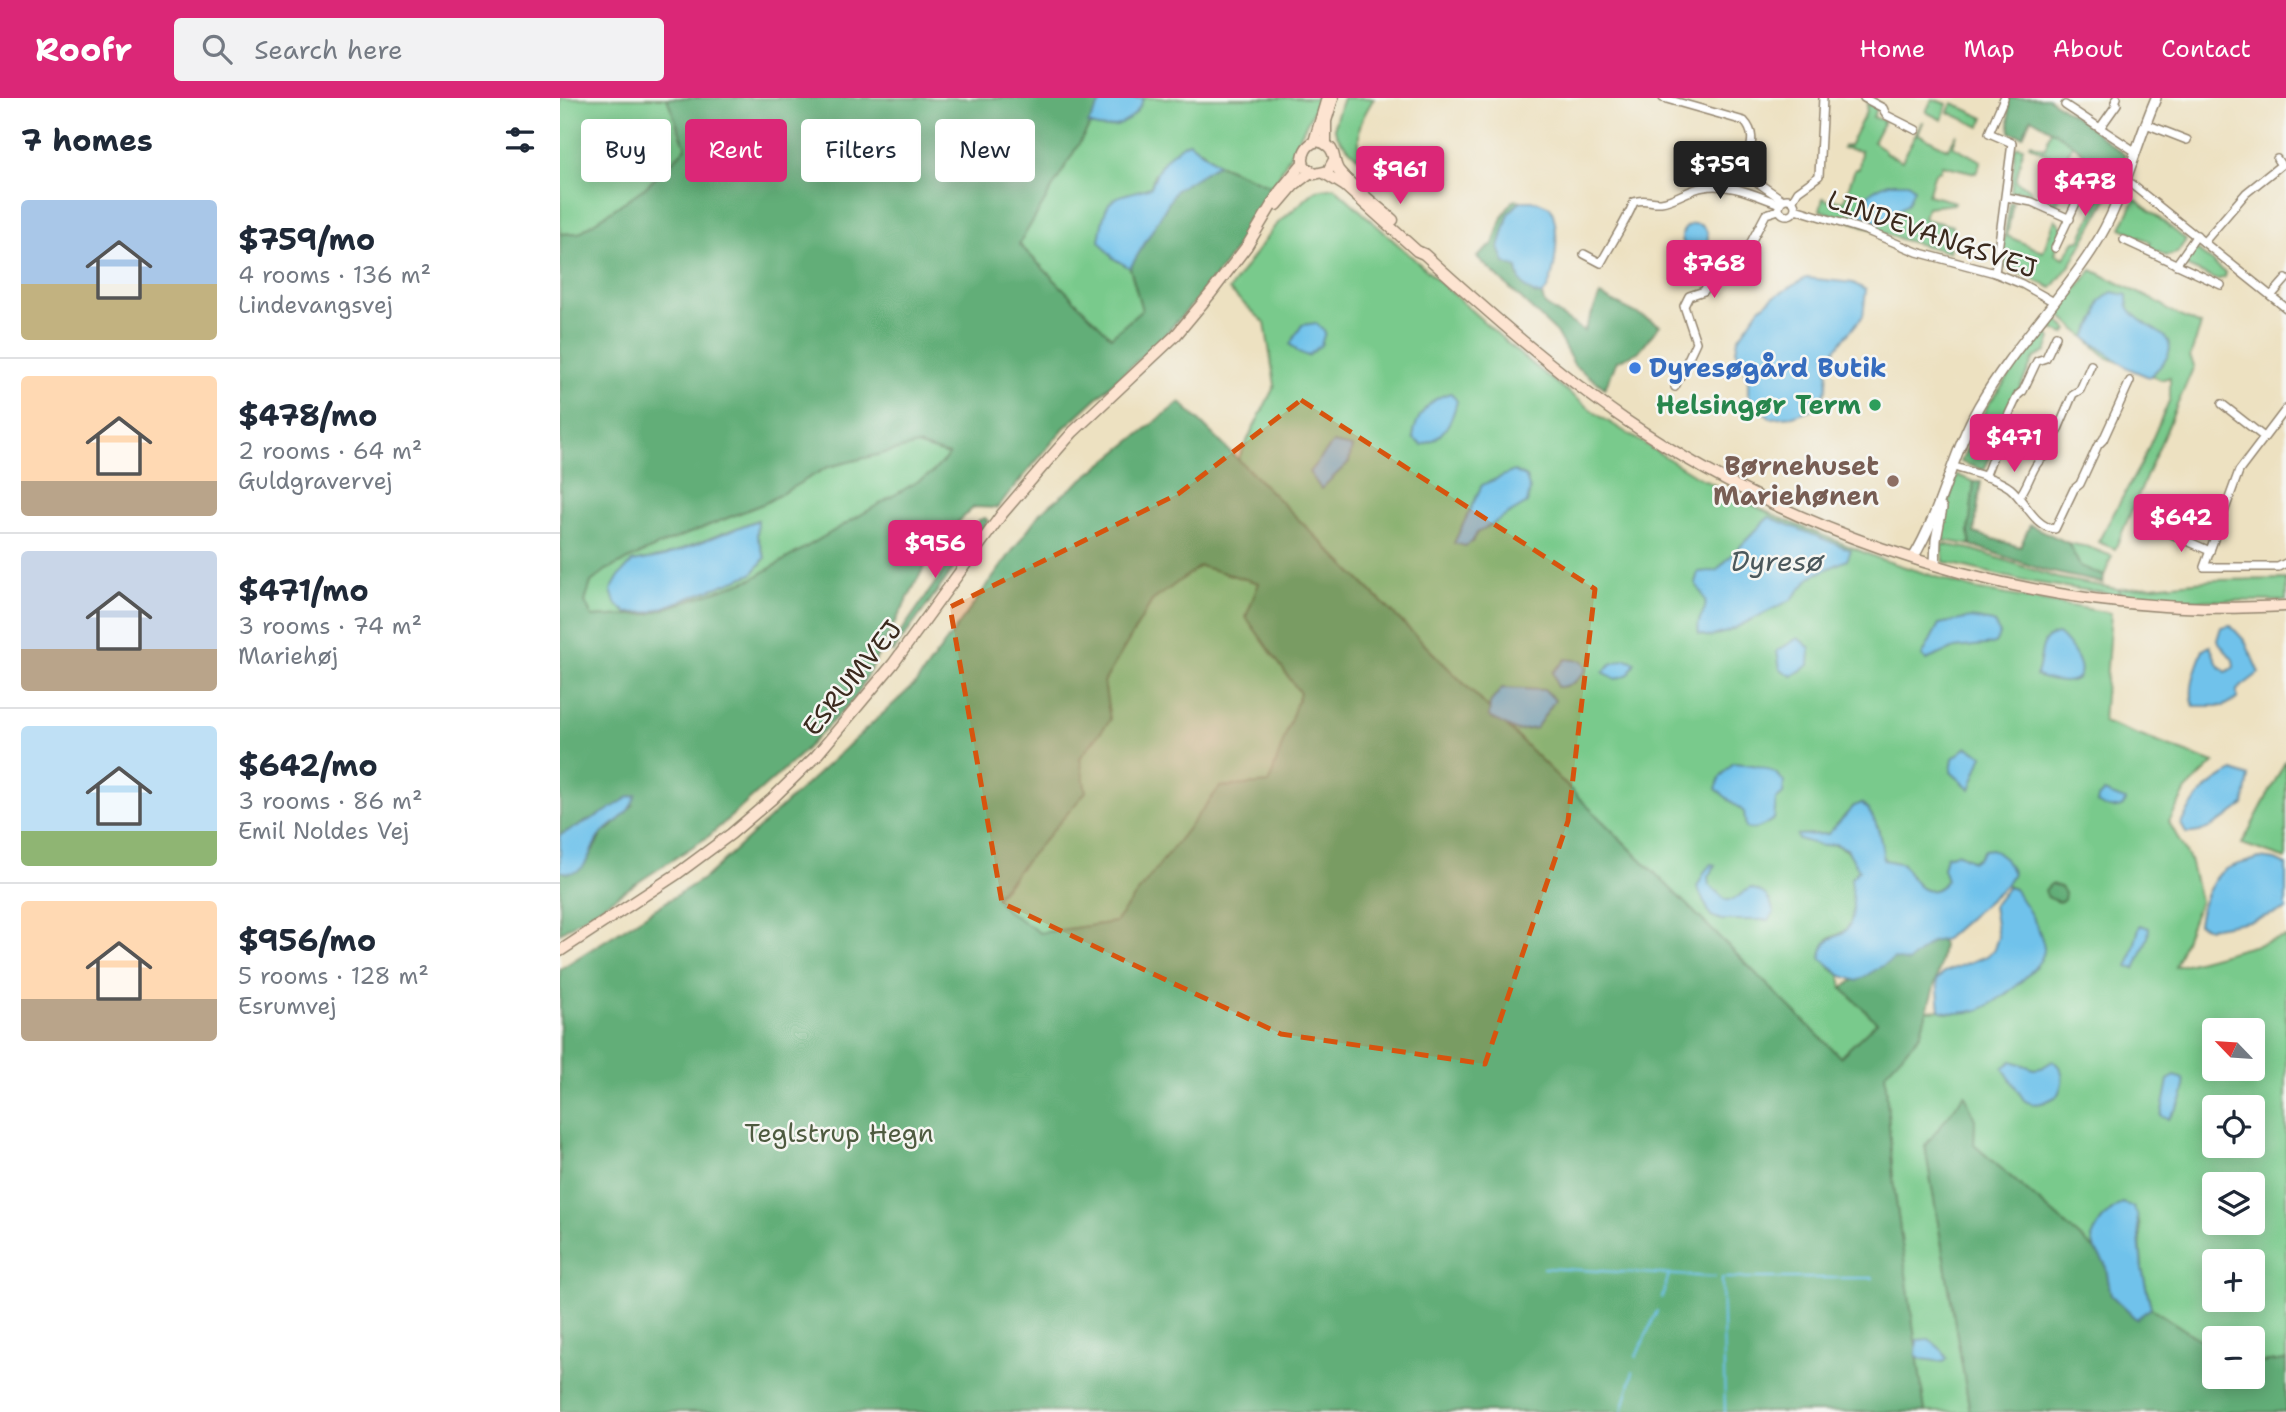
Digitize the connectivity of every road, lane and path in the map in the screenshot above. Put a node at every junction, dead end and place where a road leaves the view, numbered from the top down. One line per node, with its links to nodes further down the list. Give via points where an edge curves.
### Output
1 (1327, 98): 14 (main road)
2 (1333, 98): 15 (main road)
3 (1663, 98): 25 (street, via 1744,121 1752,148 1748,176)
4 (1823, 98): 25 (street, via 1819,176)
5 (1864, 98): 12 (street)
6 (2004, 98): 24 (street, via 1989,133 2012,143)
7 (2117, 98): 11 (street)
8 (2156, 98): 10 (street)
9 (2065, 105): 11 (street)
10 (2146, 124): 13 (street); 16 (street)
11 (2100, 128): 16 (street)
12 (1916, 130)
13 (2187, 140)
14 (1314, 142): 15 (main road); 19 (main road, via 1304,151)
15 (1326, 144): 18 (main road)
16 (2136, 152): 23 (street)
17 (2277, 159): 31 (street, via 2281,165 2246,193)
18 (1334, 160): 21 (main road); 33 (main road)
19 (1303, 163): 20 (main road); 28 (main road, ESRUMVEJ)
20 (1311, 172): 21 (main road); 28 (main road, ESRUMVEJ)
21 (1324, 173): 33 (main road)
22 (2089, 175): 27 (street)
23 (2126, 180): 29 (street); 40 (street, via 2092,249)
24 (2006, 197): 27 (street, via 2032,202); 36 (street)
25 (1784, 204): 26 (street); 26 (street, via 1787,215); 34 (street, via 1712,186 1660,202 1646,199 1634,202 1601,263); 45 (street, via 1766,214 1736,266 1714,272 1704,291 1689,296 1684,306 1696,342)
26 (1795, 209): 36 (street, LINDEVANGSVEJ, via 1917,252)
27 (2070, 219): 32 (street)
28 (1262, 221): 59 (main road, ESRUMVEJ, via 1181,330 1073,432 1002,514 893,664 816,756 732,834)
29 (2197, 236): 31 (street); 35 (street)
30 (2124, 240): 35 (street)
31 (2204, 242): 39 (street)
32 (2055, 248)
33 (1424, 254): 55 (main road, via 1575,384 1661,443 1793,513)
34 (1584, 254)
35 (2176, 265): 38 (street)
36 (1995, 272): 40 (street, LINDEVANGSVEJ)
37 (2286, 279): 39 (street)
38 (2221, 285)
39 (2271, 296): 41 (street)
40 (2054, 302): 49 (street, via 1979,407)
41 (2286, 308)
42 (2056, 336): 50 (street, via 2046,358 2037,361 2018,395)
43 (2091, 365): 52 (street, via 2047,455 2039,458)
44 (2130, 381): 52 (street, via 2054,529 2032,515)
45 (1675, 387)
46 (2222, 404): 48 (street)
47 (2286, 409): 48 (street)
48 (2264, 437): 54 (street, via 2239,471)
49 (1952, 466): 50 (street); 51 (street)
50 (1985, 478): 52 (street)
51 (1944, 489): 55 (street); 57 (street)
52 (2019, 497)
53 (2162, 530): 54 (street)
54 (2210, 551): 56 (street, via 2204,567 2278,567)
55 (1913, 558): 57 (main road)
56 (2286, 563)
57 (1935, 564): 58 (main road, via 2102,600 2164,606)
58 (2286, 606)
59 (560, 951)

